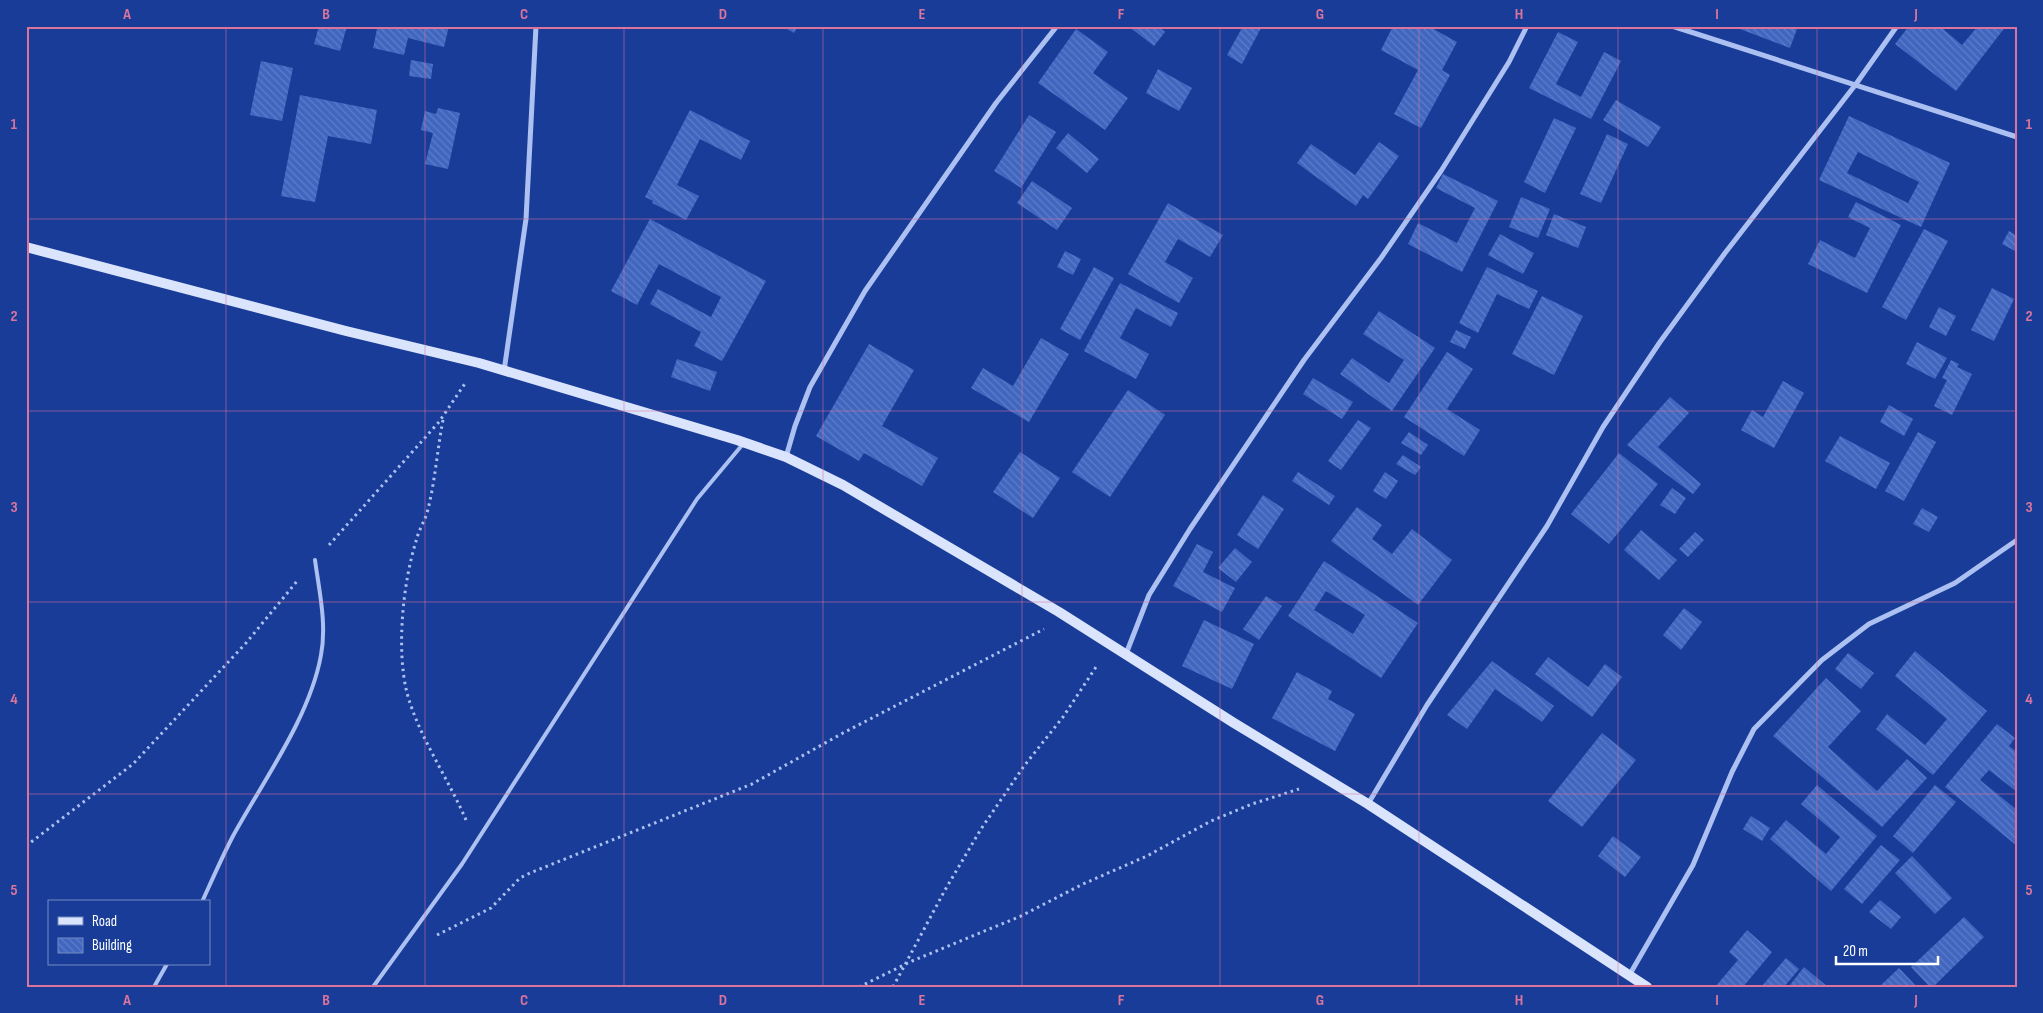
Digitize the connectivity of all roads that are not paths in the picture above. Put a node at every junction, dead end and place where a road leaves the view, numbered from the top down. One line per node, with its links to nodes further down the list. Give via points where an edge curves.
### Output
1 (536, 26): 9 (street, via 526,218)
2 (1057, 26): 11 (street, via 996,103 865,291 810,387)
3 (1527, 26): 14 (street, via 1441,171 1304,360 1190,529 1149,595)
4 (1672, 26): 6 (street)
5 (1897, 26): 6 (street)
6 (1856, 84): 7 (street); 15 (street, via 1660,342 1604,427 1546,526 1427,704)
7 (2017, 137)
8 (26, 247): 9 (street)
9 (504, 371): 10 (street)
10 (745, 442): 11 (street); 20 (lane, via 697,499 474,845)
11 (786, 457): 14 (street, via 852,490 1067,617)
12 (2017, 540): 18 (street, via 1954,583 1869,624 1822,660 1754,729 1693,865)
13 (315, 560): 16 (lane, via 323,628 322,653 316,677 308,699 233,836)
14 (1125, 655): 15 (street)
15 (1368, 804): 18 (street)
16 (203, 900)
17 (166, 966): 19 (lane)
18 (1630, 974): 21 (street)
19 (154, 987)
20 (372, 987)
21 (1647, 987)

